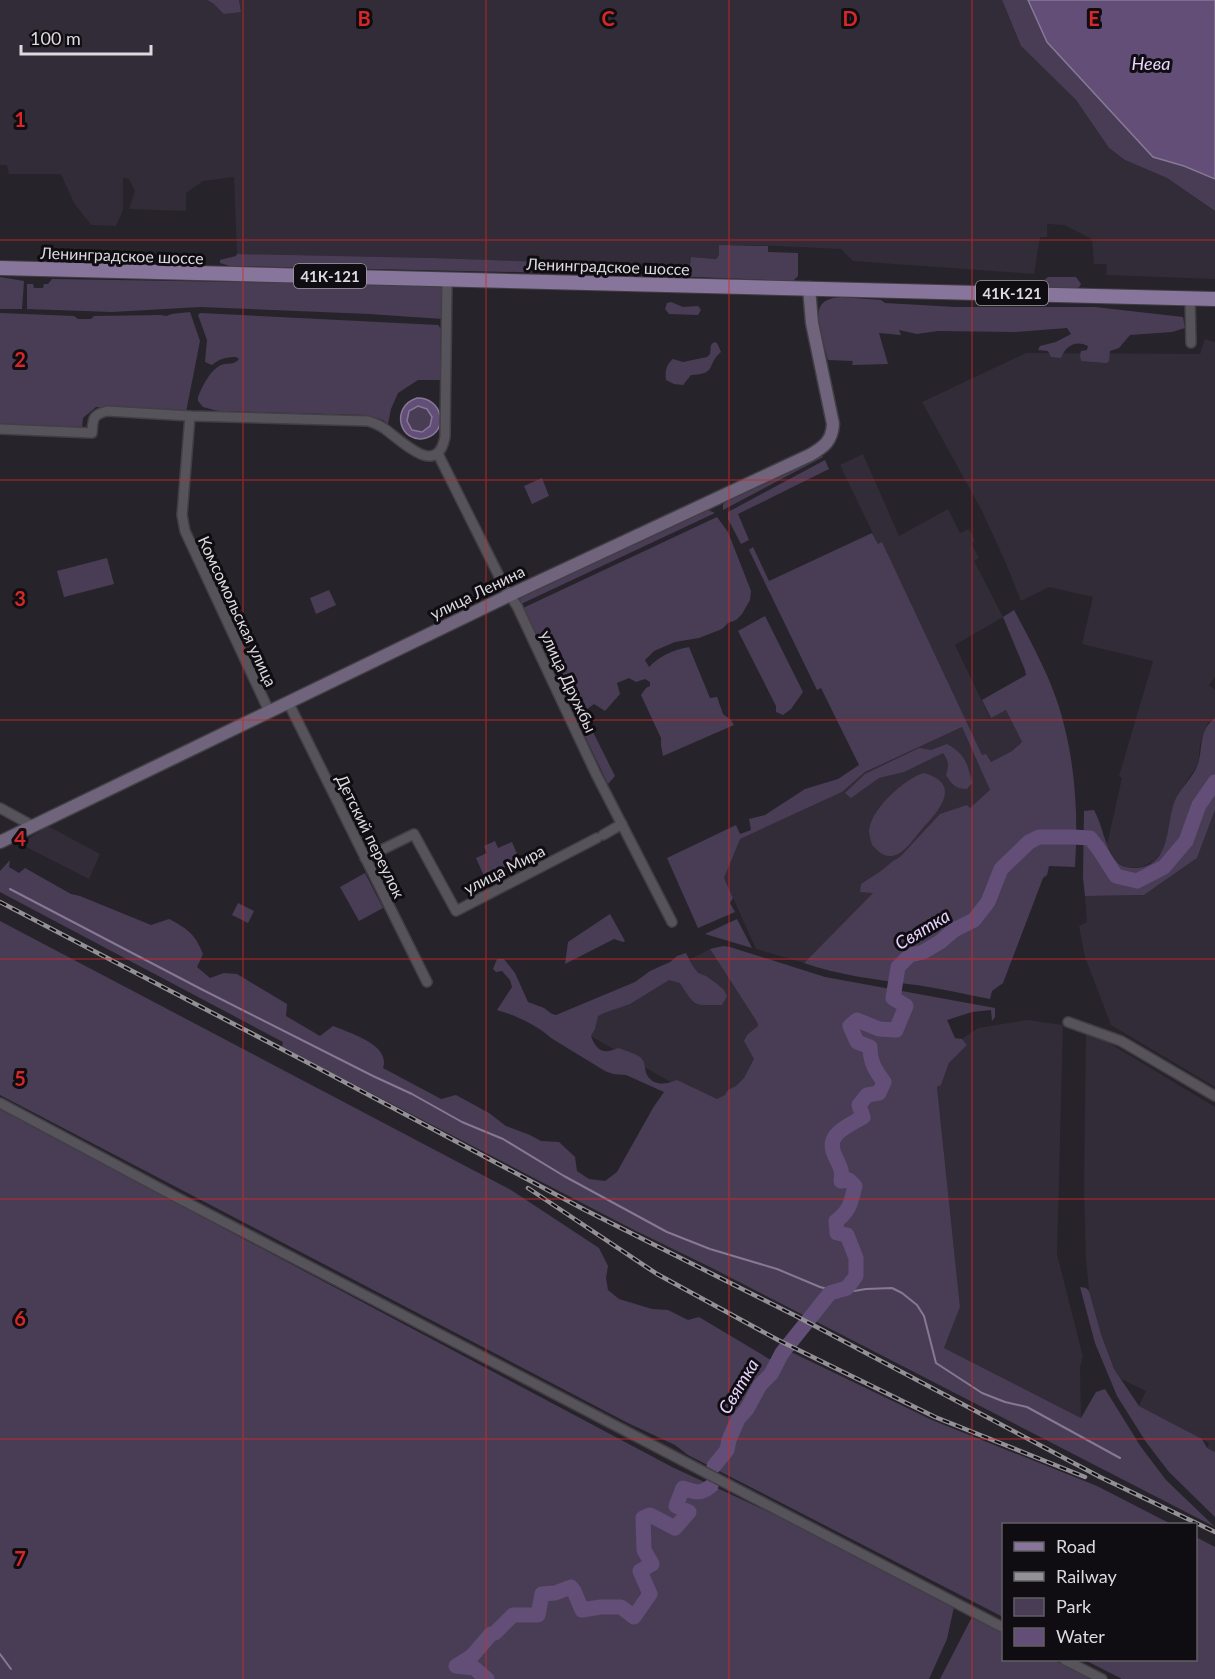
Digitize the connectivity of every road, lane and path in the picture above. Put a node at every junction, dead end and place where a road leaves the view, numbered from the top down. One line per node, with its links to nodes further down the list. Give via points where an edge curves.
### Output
1 (0, 268): 2 (main road, Ленинградское шоссе / 41К-121)
2 (447, 278): 3 (main road, Ленинградское шоссе / 41К-121); 9 (street, via 445,436)
3 (809, 288): 4 (main road, Ленинградское шоссе / 41К-121); 10 (street, улица Ленина, via 832,424 827,444)
4 (1190, 298): 5 (main road, Ленинградское шоссе / 41К-121); 6 (street)
5 (1215, 299)
6 (1191, 343)
7 (190, 416): 8 (street, via 106,411 93,419 92,433); 9 (street, via 368,421 383,427 418,453 430,457); 12 (street, Комсомольская улица, via 182,514 185,531)
8 (0, 429)
9 (438, 454): 10 (street, улица Дружбы)
10 (510, 595): 11 (street, улица Ленина); 14 (street, улица Дружбы)
11 (288, 702): 12 (street, улица Ленина); 17 (street, Детский переулок)
12 (269, 711): 15 (street, улица Ленина)
13 (0, 808): 15 (street)
14 (622, 824): 17 (street, улица Мира, via 456,911 414,834); 18 (street, улица Дружбы)
15 (33, 826): 16 (street, улица Ленина)
16 (0, 842)
17 (365, 858): 19 (street, Детский переулок)
18 (672, 922)
19 (427, 982)
20 (1068, 1022): 21 (street, via 1121,1041)
21 (1215, 1096)
22 (0, 1103): 23 (street)
23 (1002, 1627)
24 (1069, 1661): 25 (street)
25 (1102, 1679)

